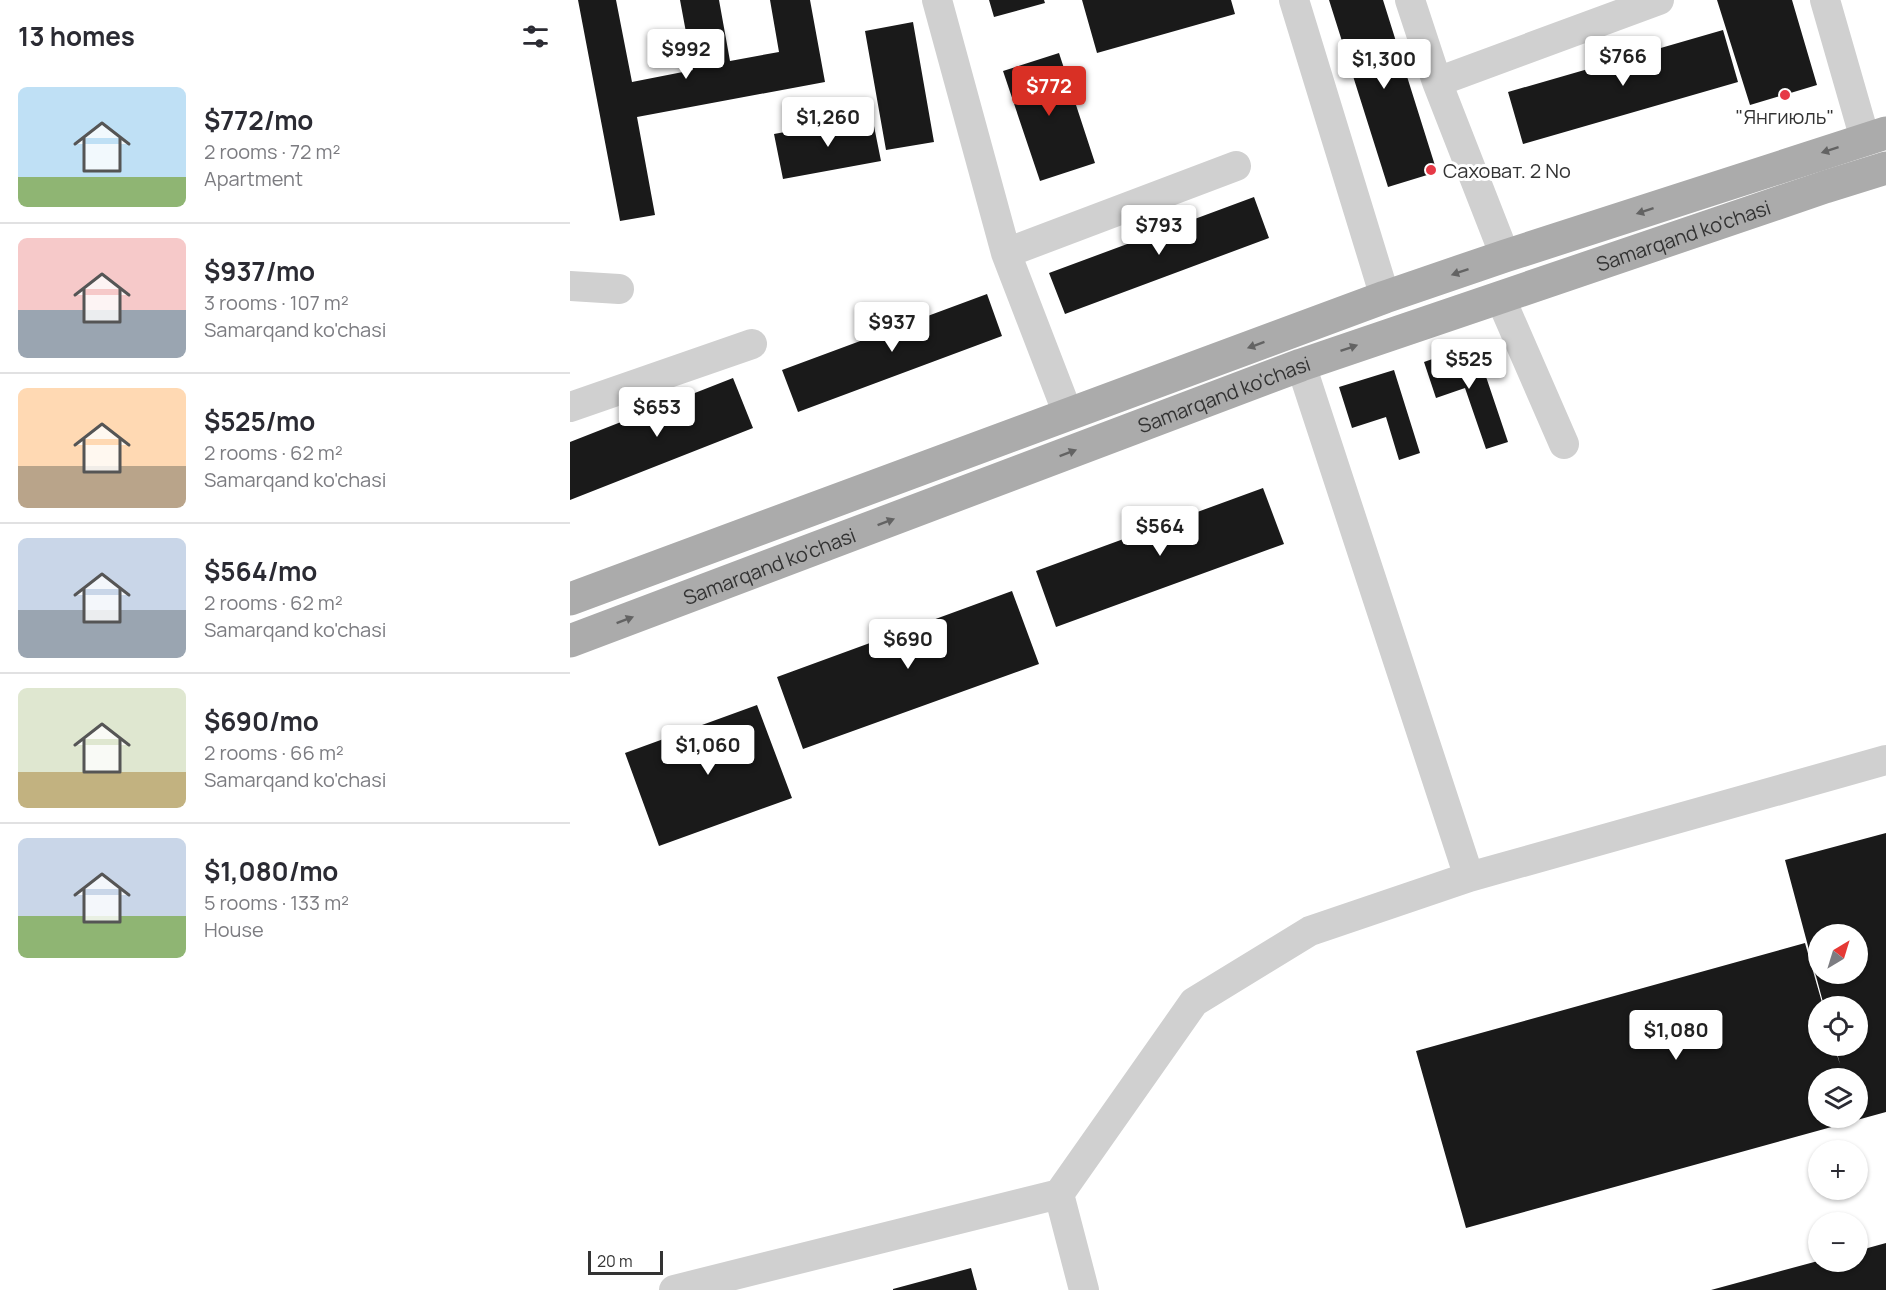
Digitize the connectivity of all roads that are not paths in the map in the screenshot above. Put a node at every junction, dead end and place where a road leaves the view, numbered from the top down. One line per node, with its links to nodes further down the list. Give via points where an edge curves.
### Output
1 (937, 0): 10 (street)
2 (1294, 0): 14 (street)
3 (1410, 0): 6 (street)
4 (1659, 0): 6 (street)
5 (1825, 0): 7 (street)
6 (1437, 82): 11 (street)
7 (1876, 136): 11 (main road, Samarqand ko'chasi, one-way to 11)
8 (1236, 166): 10 (street)
9 (1886, 168): 15 (main road, Samarqand ko'chasi)
10 (1006, 253): 20 (street)
11 (1504, 256): 14 (main road, Samarqand ko'chasi, one-way to 14)
12 (570, 286): 13 (street)
13 (619, 289)
14 (1385, 297): 16 (main road, Samarqand ko'chasi)
15 (1500, 297): 18 (main road, Samarqand ko'chasi, one-way to 15); 21 (street)
16 (1289, 333): 18 (main road); 20 (main road, Samarqand ko'chasi, one-way to 20)
17 (752, 344): 19 (street)
18 (1300, 365): 23 (main road, Samarqand ko'chasi, one-way to 18); 25 (street)
19 (570, 407)
20 (1068, 414): 22 (main road, Samarqand ko'chasi)
21 (1564, 444)
22 (570, 598)
23 (570, 641)
24 (1886, 760): 25 (street)
25 (1469, 876): 26 (street, via 1310,931 1194,1002)
26 (1059, 1194): 27 (street); 28 (street)
27 (688, 1288)
28 (1082, 1289)

